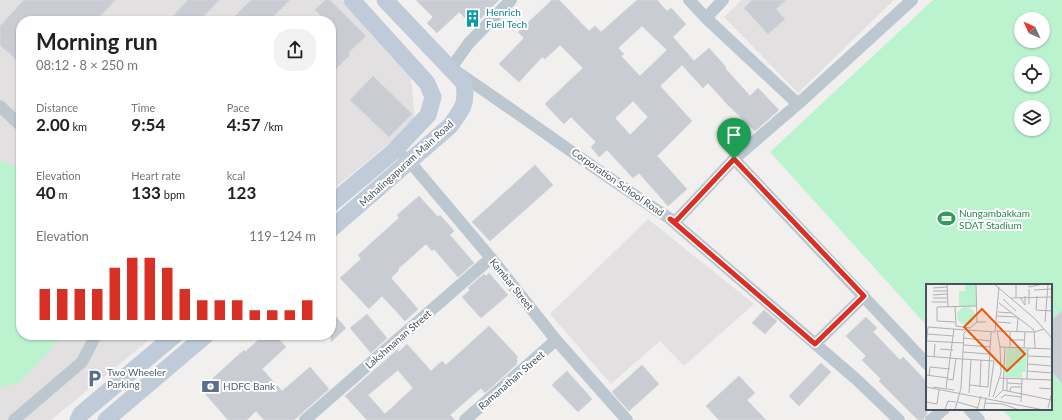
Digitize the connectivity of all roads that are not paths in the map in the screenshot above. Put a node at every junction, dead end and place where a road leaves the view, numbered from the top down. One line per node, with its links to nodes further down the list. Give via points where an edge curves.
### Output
1 (352, 0): 9 (main road, Mahalingapuram Main Road)
2 (385, 0): 8 (main road, Mahalingapuram Main Road)
3 (511, 0): 8 (street, via 469,43)
4 (689, 0): 7 (street)
5 (723, 0): 7 (street)
6 (912, 0): 10 (street, Corporation School Road)
7 (706, 18): 10 (street)
8 (451, 68): 9 (main road); 15 (main road, Mahalingapuram Main Road, via 464,83 466,97 462,110 450,126); 17 (street, Corporation School Road)
9 (427, 83): 13 (main road, Mahalingapuram Main Road, via 433,97 428,115)
10 (798, 104): 14 (street, Corporation School Road)
11 (0, 106): 12 (street)
12 (16, 121)
13 (396, 150): 15 (street, Kambar Street); 16 (main road, Mahalingapuram Main Road)
14 (734, 159): 17 (street, Corporation School Road, via 675,222); 20 (street)
15 (410, 162): 18 (main road, Mahalingapuram Main Road); 19 (street, Kambar Street)
16 (336, 200)
17 (670, 219): 25 (street)
18 (336, 225)
19 (491, 258): 24 (street, Kambar Street); 32 (street, Lakshmanan Street)
20 (864, 296): 25 (street); 26 (street)
21 (93, 340): 29 (street, via 82,362)
22 (169, 340): 30 (main road, via 81,414)
23 (200, 340): 31 (main road)
24 (556, 340): 33 (street, Ramanathan Street); 34 (street, Kambar Street)
25 (815, 344): 35 (street)
26 (926, 363)
27 (943, 410): 36 (street)
28 (970, 410): 37 (street)
29 (14, 420)
30 (78, 420)
31 (106, 420)
32 (305, 420)
33 (465, 420)
34 (627, 420)
35 (899, 420)
36 (931, 420)
37 (979, 420)

